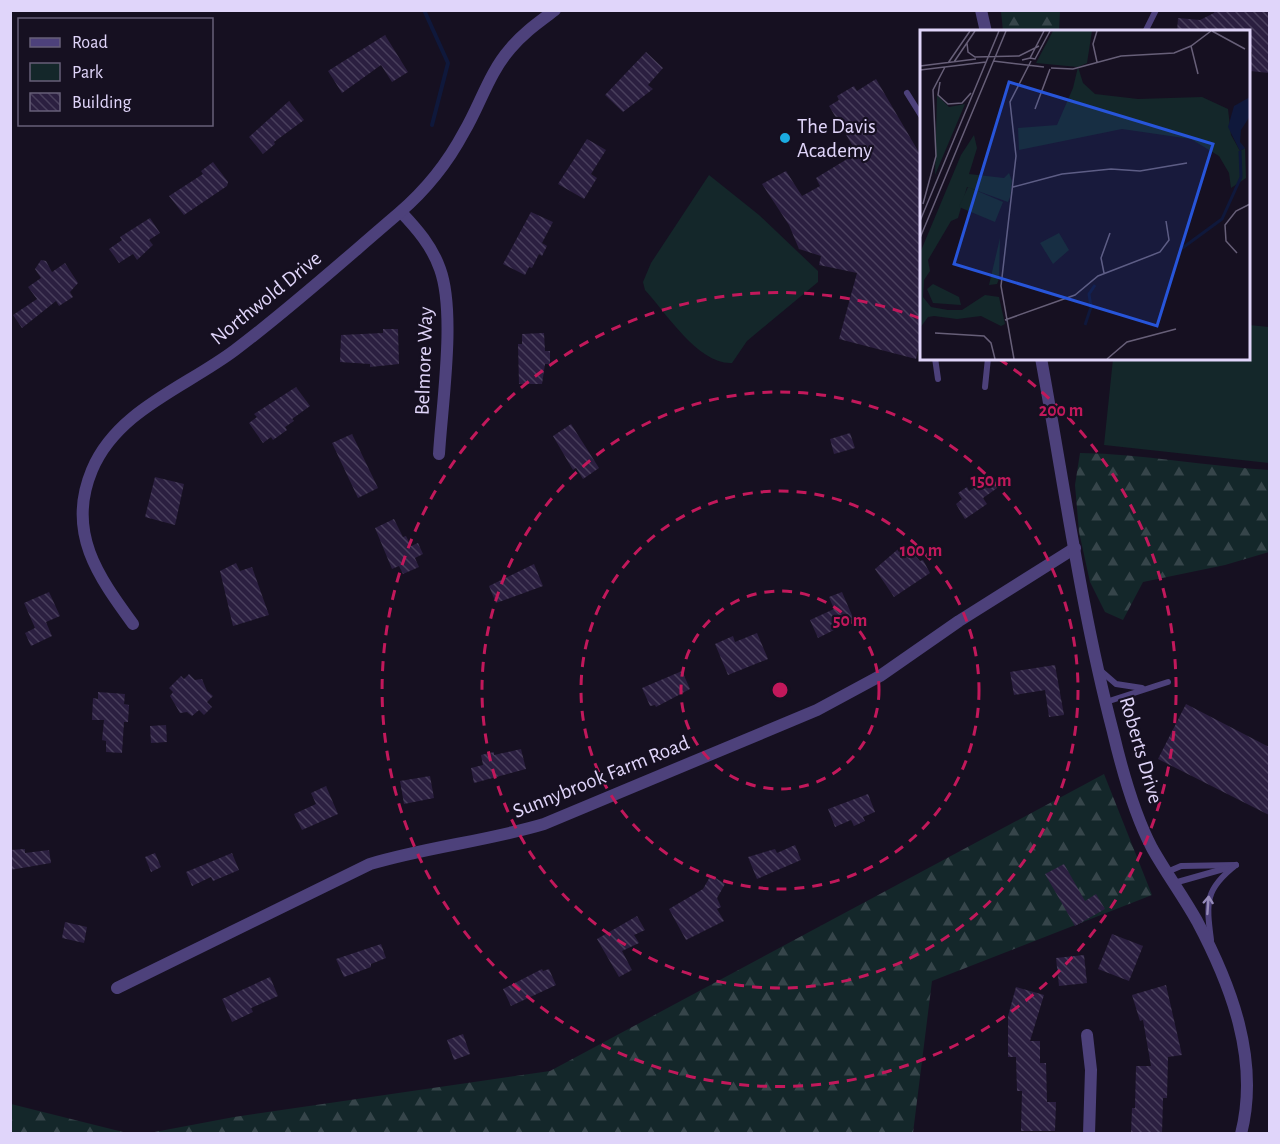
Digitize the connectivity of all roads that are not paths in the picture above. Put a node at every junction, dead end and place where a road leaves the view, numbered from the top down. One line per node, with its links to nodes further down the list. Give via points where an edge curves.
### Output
1 (555, 10): 8 (street, Northwold Drive, via 509,49 445,165)
2 (981, 10): 4 (street)
3 (1156, 10): 5 (lane)
4 (986, 30)
5 (1146, 30)
6 (908, 93): 7 (lane)
7 (920, 115)
8 (401, 212): 14 (street, Belmore Way, via 431,248 446,291); 16 (street, Northwold Drive, via 237,348 130,420 102,450 85,494 85,539 99,578)
9 (935, 360): 12 (lane)
10 (988, 360): 13 (lane)
11 (1041, 360): 15 (street, Roberts Drive)
12 (938, 378)
13 (985, 387)
14 (439, 454)
15 (1075, 548): 17 (street, Roberts Drive); 25 (street, Sunnybrook Farm Road, via 880,676 818,710 544,824 370,864)
16 (133, 624)
17 (1099, 668): 19 (lane, via 1109,680 1123,687); 20 (street, Roberts Drive)
18 (1168, 682): 19 (lane)
19 (1151, 687): 20 (lane)
20 (1106, 702): 22 (street, Roberts Drive, via 1141,820)
21 (1236, 865): 22 (lane, via 1181,866); 23 (lane); 24 (lane, one-way to 21, via 1209,896 1218,880)
22 (1167, 872): 23 (street, Roberts Drive)
23 (1174, 883): 24 (street, Roberts Drive)
24 (1213, 957): 28 (street, Roberts Drive, via 1233,1002 1244,1047 1246,1102)
25 (117, 988)
26 (1087, 1035): 27 (street, via 1091,1070)
27 (1089, 1134)
28 (1241, 1134)

